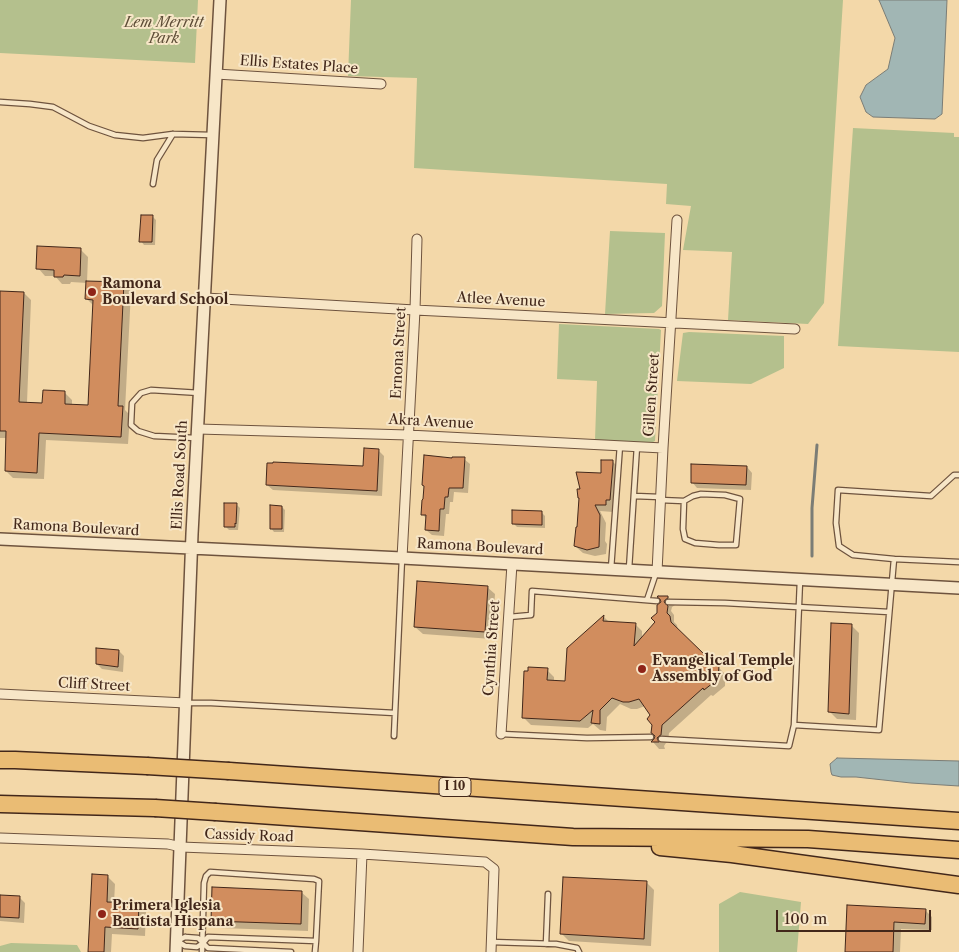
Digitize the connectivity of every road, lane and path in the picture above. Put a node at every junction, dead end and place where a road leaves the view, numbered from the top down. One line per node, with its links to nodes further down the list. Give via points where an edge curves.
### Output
1 (220, 0): 2 (street, Ellis Road South)
2 (216, 74): 3 (street, Ellis Estates Place); 6 (street, Ellis Road South)
3 (381, 84)
4 (0, 102): 5 (lane, via 53,107 115,135 144,138)
5 (173, 134): 6 (lane); 7 (lane, via 157,160)
6 (213, 135): 10 (street, Ellis Road South)
7 (152, 184)
8 (677, 220): 12 (street, Gillen Street)
9 (417, 239): 11 (street, Ernona Street)
10 (205, 298): 11 (street, Atlee Avenue); 14 (street, Ellis Road South)
11 (416, 310): 12 (street, Atlee Avenue); 16 (street, Ernona Street)
12 (671, 322): 13 (street, Atlee Avenue); 19 (street, Gillen Street)
13 (795, 329)
14 (200, 392): 15 (street, Ellis Road South); 15 (lane, via 151,390 141,393 132,403 131,425 138,431 154,436)
15 (197, 433): 16 (street, Akra Avenue); 25 (street, Ellis Road South)
16 (408, 435): 17 (street, Akra Avenue); 26 (street, Ernona Street)
17 (620, 445): 18 (street, Akra Avenue); 30 (lane)
18 (637, 446): 19 (street, Akra Avenue); 21 (lane)
19 (663, 448): 22 (street, Gillen Street)
20 (959, 475): 27 (lane, via 954,475 932,496 838,490 836,523 839,546 853,555)
21 (634, 496): 22 (lane); 31 (lane)
22 (660, 499): 23 (lane); 32 (street, Gillen Street)
23 (684, 501): 23 (lane, via 701,494 740,499 736,545 685,539)
24 (0, 539): 25 (street, Ramona Boulevard)
25 (192, 548): 26 (street, Ramona Boulevard); 43 (street, Ellis Road South)
26 (402, 558): 29 (street, Ramona Boulevard); 44 (lane)
27 (894, 559): 28 (lane); 34 (lane)
28 (959, 562)
29 (512, 564): 30 (street, Ramona Boulevard); 41 (street, Cynthia Street)
30 (611, 570): 31 (street, Ramona Boulevard)
31 (629, 571): 32 (street, Ramona Boulevard)
32 (657, 572): 33 (street, Ramona Boulevard); 36 (lane)
33 (800, 579): 34 (street, Ramona Boulevard); 39 (lane)
34 (892, 584): 35 (street, Ramona Boulevard); 40 (lane)
35 (959, 588)
36 (648, 600): 37 (lane); 41 (lane, via 532,591 531,615)
37 (657, 601)
38 (668, 602): 39 (lane)
39 (798, 607): 40 (lane); 45 (lane)
40 (889, 612): 45 (lane, via 879,730)
41 (508, 618): 46 (street, Cynthia Street)
42 (0, 694): 43 (street, Cliff Street)
43 (186, 703): 44 (lane); 55 (street, Ellis Road South)
44 (395, 713): 47 (lane)
45 (794, 725): 49 (lane, via 790,746)
46 (501, 734): 48 (lane)
47 (394, 736)
48 (651, 737)
49 (661, 738)
50 (0, 760): 52 (highway, I 10, bridge, via 229,771)
51 (0, 804): 53 (highway, bridge, via 155,808)
52 (957, 820)
53 (573, 837): 56 (highway, via 808,840); 58 (highway, via 732,854)
54 (0, 838): 55 (street, Cassidy Road)
55 (181, 847): 57 (street, Cassidy Road); 64 (street, Ellis Road South)
56 (959, 850)
57 (362, 854): 61 (street, Cassidy Road, via 485,862 494,869); 68 (street)
58 (959, 885)
59 (548, 894): 63 (lane)
60 (316, 941): 62 (lane, via 208,937); 62 (lane, via 319,881 314,878 210,872 204,883); 67 (lane)
61 (491, 942): 63 (lane); 69 (street)
62 (203, 943): 64 (lane, via 197,947); 64 (lane, via 198,938 185,937); 65 (lane); 66 (lane, via 208,948)
63 (546, 944): 70 (lane, via 577,948)
64 (177, 947)
65 (202, 952)
66 (291, 952)
67 (316, 952)
68 (358, 952)
69 (491, 952)
70 (579, 952)

